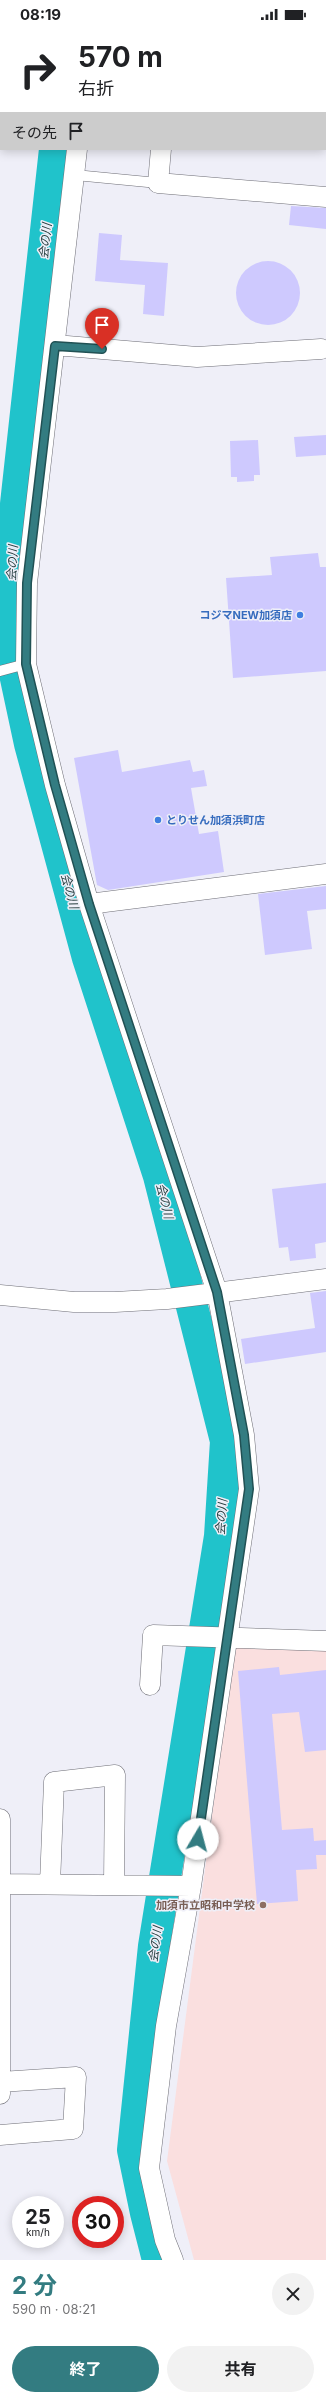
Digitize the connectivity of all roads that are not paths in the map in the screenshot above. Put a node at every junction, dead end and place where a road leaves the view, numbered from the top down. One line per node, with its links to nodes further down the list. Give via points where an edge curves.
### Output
1 (77, 150): 3 (street)
2 (161, 150): 4 (street)
3 (75, 175): 4 (lane); 6 (street)
4 (158, 183): 5 (street)
5 (326, 197)
6 (55, 346): 7 (street, via 197,357); 8 (street, via 27,583)
7 (321, 349)
8 (26, 664): 9 (lane); 11 (street, via 55,785)
9 (0, 671)
10 (326, 874): 11 (street)
11 (89, 904): 13 (street)
12 (326, 1280): 13 (street)
13 (212, 1292): 14 (street, via 167,1299 74,1302); 15 (street, via 244,1435 249,1489)
14 (0, 1295)
15 (228, 1637): 16 (street); 17 (street, via 153,1635); 22 (street)
16 (326, 1641)
17 (150, 1685)
18 (0, 1819): 19 (street)
19 (0, 1884): 20 (street); 23 (street)
20 (50, 1884): 21 (street); 21 (street, via 54,1782 115,1775)
21 (114, 1884): 22 (street)
22 (191, 1886): 27 (street, via 166,2026 149,2168 165,2240)
23 (0, 2049): 24 (street)
24 (0, 2082): 25 (street); 26 (street, via 76,2077 73,2129)
25 (0, 2094)
26 (0, 2135)
27 (173, 2260)

